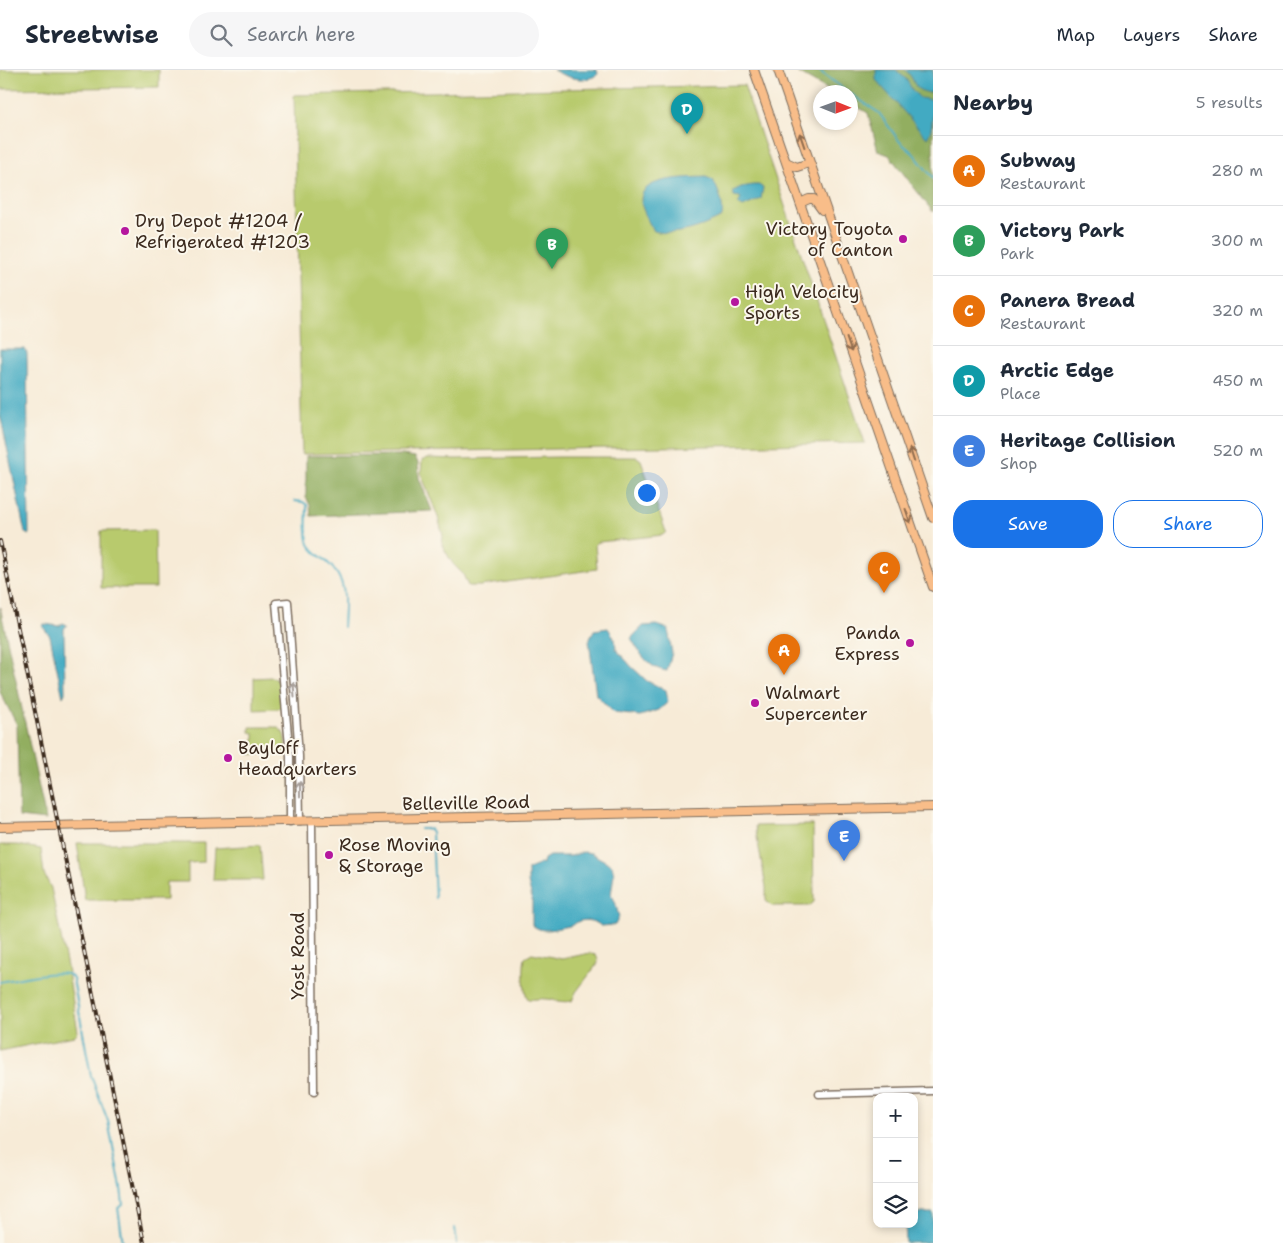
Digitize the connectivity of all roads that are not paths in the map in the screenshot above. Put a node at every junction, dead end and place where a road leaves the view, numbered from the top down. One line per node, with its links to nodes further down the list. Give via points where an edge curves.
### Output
1 (754, 70): 3 (main road)
2 (778, 70): 4 (main road, one-way to 2)
3 (786, 162): 4 (main road, via 797,167); 5 (main road)
4 (810, 163): 6 (main road)
5 (800, 203): 6 (main road, via 817,200 838,258); 8 (main road, one-way to 8)
6 (844, 261): 7 (main road, one-way to 6)
7 (933, 518)
8 (933, 588)
9 (293, 667): 10 (street); 10 (street, via 288,602 276,603); 11 (street, one-way to 9)
10 (282, 668): 12 (street)
11 (296, 718): 12 (street); 13 (street)
12 (286, 719): 14 (street)
13 (299, 756): 14 (street); 16 (street, one-way to 13)
14 (290, 757): 18 (street)
15 (933, 808): 17 (main road, Belleville Road)
16 (300, 821): 17 (main road, Belleville Road); 18 (main road, Belleville Road)
17 (312, 821): 21 (street, Yost Road)
18 (290, 822): 19 (main road, Belleville Road)
19 (0, 827)
20 (933, 1091): 22 (street)
21 (314, 1092)
22 (819, 1094)

